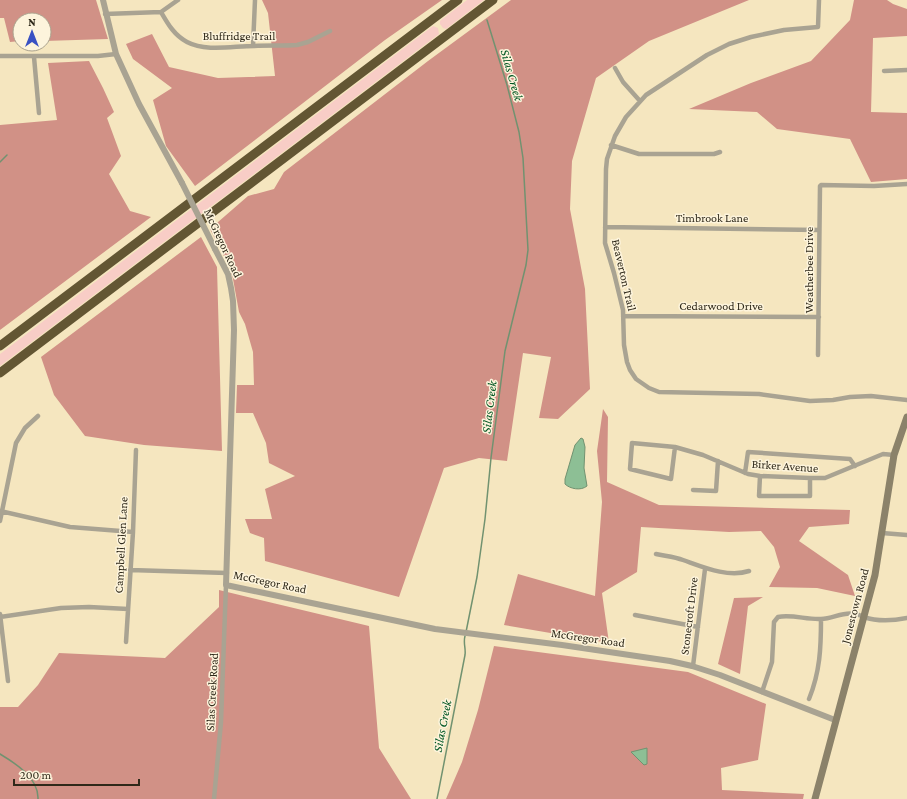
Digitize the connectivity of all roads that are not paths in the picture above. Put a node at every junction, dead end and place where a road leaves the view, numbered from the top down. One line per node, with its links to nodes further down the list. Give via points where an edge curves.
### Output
1 (103, 0): 8 (street, McGregor Road)
2 (178, 0): 7 (street)
3 (255, 0): 10 (street)
4 (458, 0): 26 (highway)
5 (493, 0): 28 (highway)
6 (819, 0): 17 (street, Beaverton Trail, via 818,27 784,30 729,44 707,55)
7 (161, 12): 8 (street); 10 (street, Bluffridge Trail, via 176,34 192,44 209,47)
8 (105, 14): 11 (street, McGregor Road)
9 (330, 31): 10 (street, Bluffridge Trail, via 297,45)
10 (253, 46)
11 (116, 54): 13 (street); 51 (street, McGregor Road, bridge, via 138,104 228,274 233,301 234,330)
12 (0, 56): 13 (street)
13 (34, 57): 18 (street)
14 (615, 68): 17 (street, via 623,82)
15 (907, 70): 16 (street)
16 (884, 71)
17 (640, 100): 19 (street, Beaverton Trail, via 623,121)
18 (39, 113)
19 (611, 145): 20 (street, via 639,154); 22 (street, Beaverton Trail, via 605,178)
20 (720, 152)
21 (907, 184): 23 (street, Weatherbee Drive, via 820,186)
22 (605, 227): 23 (street, Timbrook Lane); 24 (street, Beaverton Trail, via 604,243)
23 (819, 230): 25 (street, Weatherbee Drive)
24 (624, 316): 25 (street, Cedarwood Drive); 29 (street, Beaverton Trail, via 624,351 630,370 642,384 654,390 667,393 759,394 810,401 871,396)
25 (819, 317): 27 (street, Weatherbee Drive)
26 (0, 346)
27 (818, 355)
28 (0, 373)
29 (907, 400)
30 (38, 416): 42 (street, via 25,428 16,443)
31 (907, 417): 32 (main road, Jonestown Road)
32 (905, 432): 35 (main road, Jonestown Road)
33 (674, 447): 33 (street, Birker Avenue, via 632,443 630,469 671,479); 36 (street, Birker Avenue)
34 (136, 450): 44 (street, Campbell Glen Lane)
35 (894, 455): 37 (street, Birker Avenue, via 883,454); 45 (main road, Jonestown Road)
36 (718, 461): 38 (street, Birker Avenue); 41 (street, via 716,491)
37 (854, 466): 38 (street, via 850,459 748,452); 40 (street, Birker Avenue, via 825,478)
38 (745, 473): 39 (street, Birker Avenue)
39 (760, 476): 40 (street, Birker Avenue); 40 (street, via 760,496 810,496)
40 (810, 478)
41 (693, 490)
42 (1, 511): 43 (street); 44 (street, via 70,527)
43 (0, 521)
44 (133, 532): 49 (street, Campbell Glen Lane)
45 (882, 533): 46 (street); 56 (main road, Jonestown Road)
46 (907, 535)
47 (656, 554): 48 (street)
48 (705, 569): 50 (street, via 732,573); 59 (street, Stonecroft Drive)
49 (130, 570): 51 (street); 53 (street, Campbell Glen Lane)
50 (749, 571)
51 (226, 574): 52 (street, McGregor Road)
52 (226, 585): 61 (street, McGregor Road, via 435,629 562,645); 66 (street, Silas Creek Road, via 220,738)
53 (128, 609): 55 (street, via 60,608); 60 (street, Campbell Glen Lane)
54 (635, 615): 59 (street)
55 (0, 616): 62 (street)
56 (864, 617): 57 (street, via 881,621); 58 (street, via 844,613); 65 (main road, Jonestown Road)
57 (907, 618)
58 (821, 619): 63 (street, via 778,617 774,622 772,662); 64 (street, via 819,670)
59 (698, 627): 61 (street, Stonecroft Drive)
60 (126, 642)
61 (693, 666): 63 (street, McGregor Road)
62 (8, 681)
63 (762, 692): 65 (street, McGregor Road)
64 (809, 699)
65 (835, 720): 67 (main road, Jonestown Road)
66 (214, 799)
67 (815, 799)

